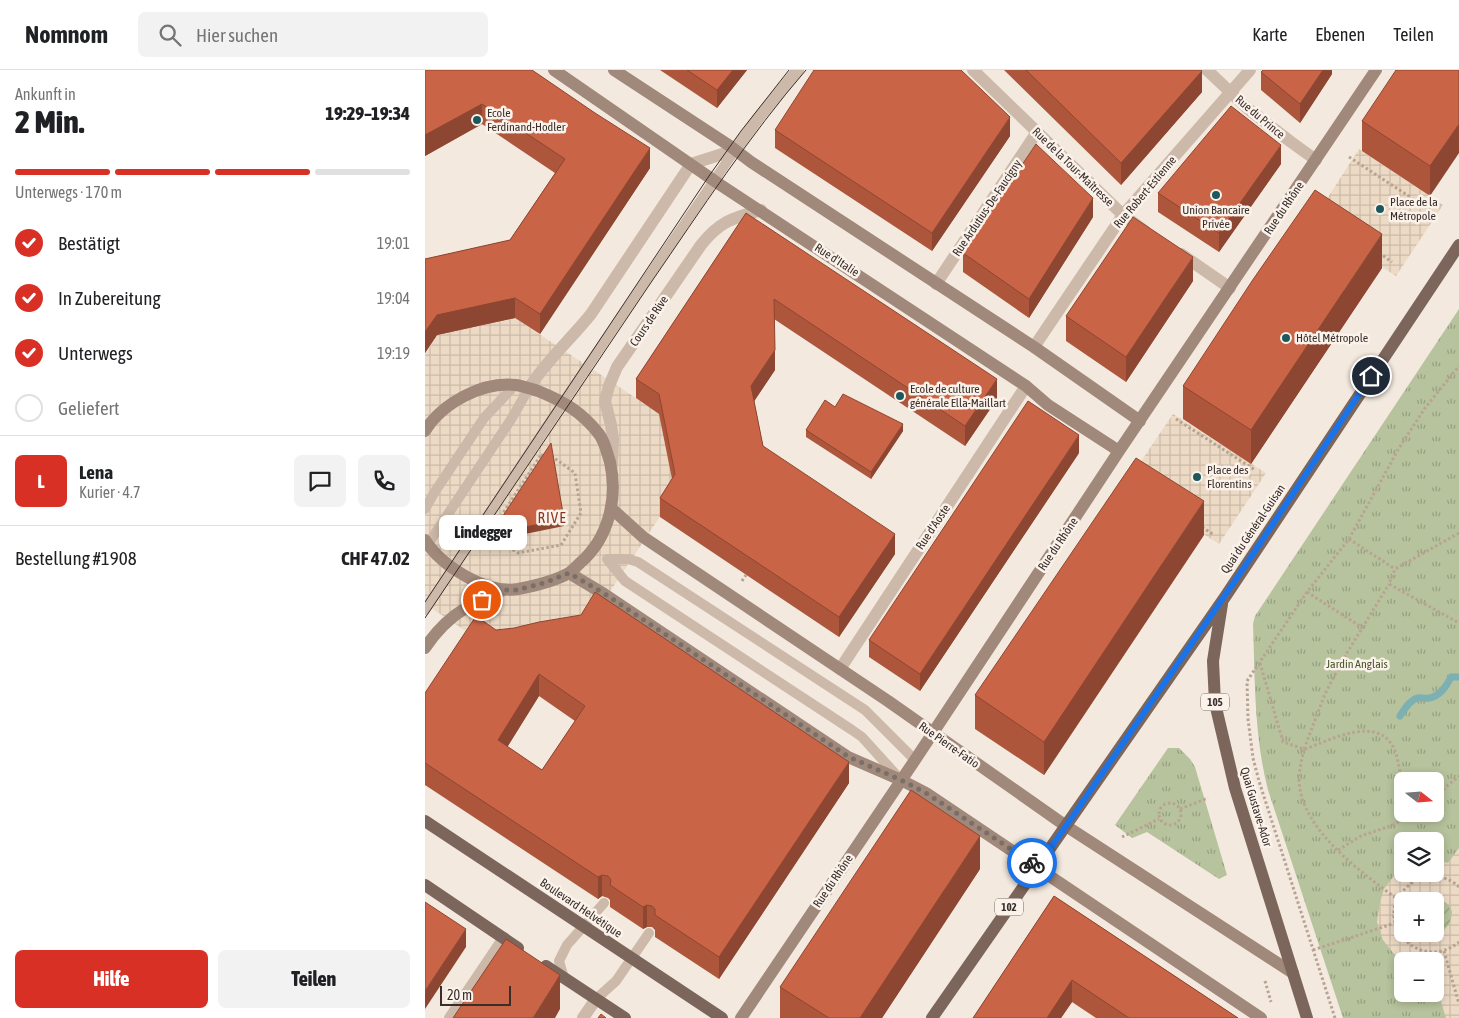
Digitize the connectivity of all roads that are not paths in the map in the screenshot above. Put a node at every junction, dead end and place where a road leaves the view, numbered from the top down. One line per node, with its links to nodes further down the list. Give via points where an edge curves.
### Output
1 (554, 70): 12 (street, Rue d'Italie)
2 (614, 70): 10 (street)
3 (797, 70): 10 (street)
4 (973, 70): 9 (street, Rue de la Tour-Maîtresse)
5 (1207, 70): 8 (street, Rue du Prince)
6 (1250, 70): 8 (street, Rue Robert-Estienne)
7 (1371, 72): 11 (street, Rue du Rhône)
8 (1231, 92): 11 (street, Rue du Prince); 15 (street, Rue Robert-Estienne)
9 (1037, 132): 15 (street, Rue de la Tour-Maîtresse); 19 (street, Rue Ardutius-De-Faucigny)
10 (735, 150): 12 (street); 13 (lane); 19 (street)
11 (1316, 160): 20 (street, Rue du Rhône)
12 (691, 164): 13 (street, Rue d'Italie); 24 (street, via 591,314 539,372)
13 (714, 180): 14 (street, Rue d'Italie); 25 (lane)
14 (761, 210): 23 (street, Rue d'Italie); 29 (street, Cours de Rive, via 725,222 712,231 617,368 605,400 613,439)
15 (1123, 215): 16 (street, Rue de la Tour-Maîtresse); 21 (street, Rue Robert-Estienne)
16 (1157, 239)
17 (1459, 245): 36 (main road, Quai du Général-Guisan / 102)
18 (1173, 249): 20 (street)
19 (936, 284): 21 (street)
20 (1230, 288): 26 (street, Rue du Rhône)
21 (1034, 347): 26 (street)
22 (515, 385): 24 (street); 27 (street, via 488,387 455,401 437,415); 31 (lane, via 484,418)
23 (1026, 386): 28 (street, Rue d'Italie, via 1048,405); 39 (street, Rue d'Aoste)
24 (529, 388): 25 (street); 32 (lane)
25 (563, 402): 29 (street, via 581,415 600,436); 33 (lane)
26 (1140, 421): 28 (street, Rue du Rhône)
27 (425, 431)
28 (1119, 451): 40 (street, Rue du Rhône)
29 (612, 472): 30 (street)
30 (611, 508): 34 (street, via 594,548); 39 (street, Rue Pierre-Fatio, via 643,536)
31 (425, 509)
32 (426, 545): 33 (street)
33 (453, 568): 35 (street, via 484,585); 37 (lane)
34 (569, 573): 35 (street, via 536,585); 42 (street, via 849,757)
35 (503, 590): 38 (street, via 464,609 443,625)
36 (1223, 599): 44 (main road, Quai du Général-Guisan / 102); 52 (main road, Quai Gustave-Ador / 105, via 1213,660 1215,703 1235,788)
37 (425, 610)
38 (425, 648)
39 (839, 669): 40 (street, Rue Pierre-Fatio)
40 (932, 734): 41 (street, Rue du Rhône); 44 (street, Rue Pierre-Fatio)
41 (915, 760): 42 (street, Rue du Rhône); 42 (lane, via 865,710 776,651 639,562 607,559 625,581 862,737)
42 (901, 780): 45 (street, via 926,793); 59 (street, Rue du Rhône)
43 (425, 821): 48 (main road, Boulevard Helvétique)
44 (1066, 826): 45 (main road, 102); 52 (street, Rue Pierre-Fatio)
45 (1037, 867): 60 (main road, 102); 61 (street)
46 (425, 885): 50 (main road)
47 (604, 903): 48 (lane)
48 (583, 926): 51 (main road, Boulevard Helvétique); 53 (lane, via 559,961)
49 (649, 933): 51 (lane)
50 (504, 938): 53 (main road); 55 (street)
51 (632, 958): 54 (lane, via 616,981); 58 (main road, Boulevard Helvétique)
52 (1293, 973): 62 (main road, Quai Gustave-Ador / 105)
53 (564, 978): 54 (main road)
54 (596, 998): 56 (street); 57 (main road)
55 (450, 1018)
56 (583, 1018)
57 (625, 1018)
58 (722, 1018)
59 (741, 1018)
60 (933, 1018)
61 (1261, 1018)
62 (1307, 1018)

